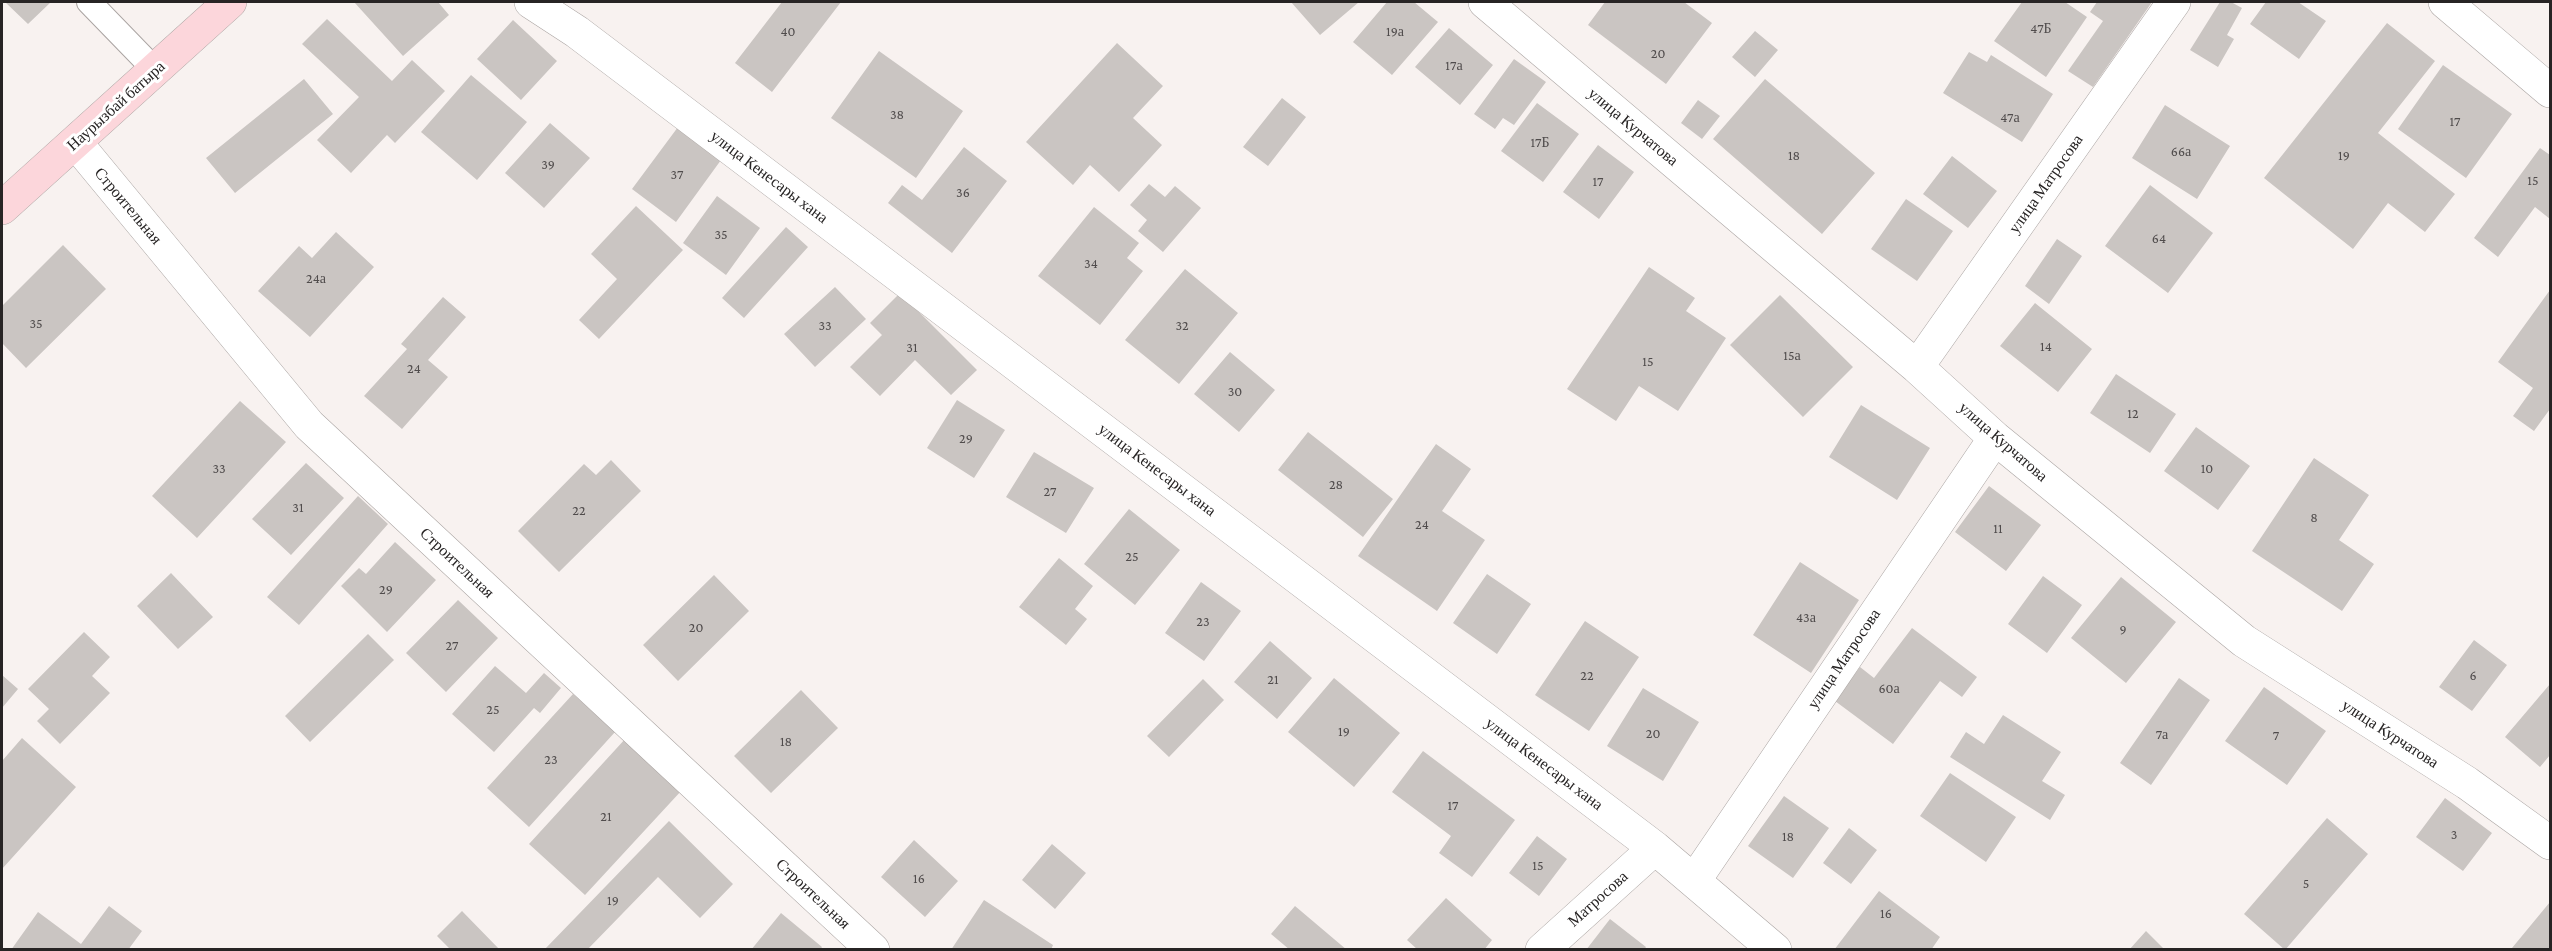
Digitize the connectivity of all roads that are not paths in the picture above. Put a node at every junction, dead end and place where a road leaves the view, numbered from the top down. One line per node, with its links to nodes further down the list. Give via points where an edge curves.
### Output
1 (89, 2): 7 (lane)
2 (230, 2): 7 (main road, Наурызбай батыра)
3 (531, 2): 14 (street, улица Кенесары хана, via 577,32)
4 (1485, 2): 11 (street, улица Курчатова)
5 (2174, 2): 11 (street, улица Матросова)
6 (2445, 2): 8 (street)
7 (155, 70): 9 (main road, Наурызбай батыра)
8 (2550, 91)
9 (76, 143): 10 (main road, Наурызбай батыра); 16 (street, Строительная, via 309,425)
10 (2, 208)
11 (1917, 367): 12 (street, улица Курчатова)
12 (1995, 438): 13 (street, улица Курчатова, via 2244,640 2467,783); 15 (street, улица Матросова)
13 (2550, 843)
14 (1655, 848): 15 (street, улица Кенесары хана); 17 (street, Матросова)
15 (1694, 881): 18 (street, улица Кенесары хана)
16 (873, 950)
17 (1542, 950)
18 (1775, 950)

